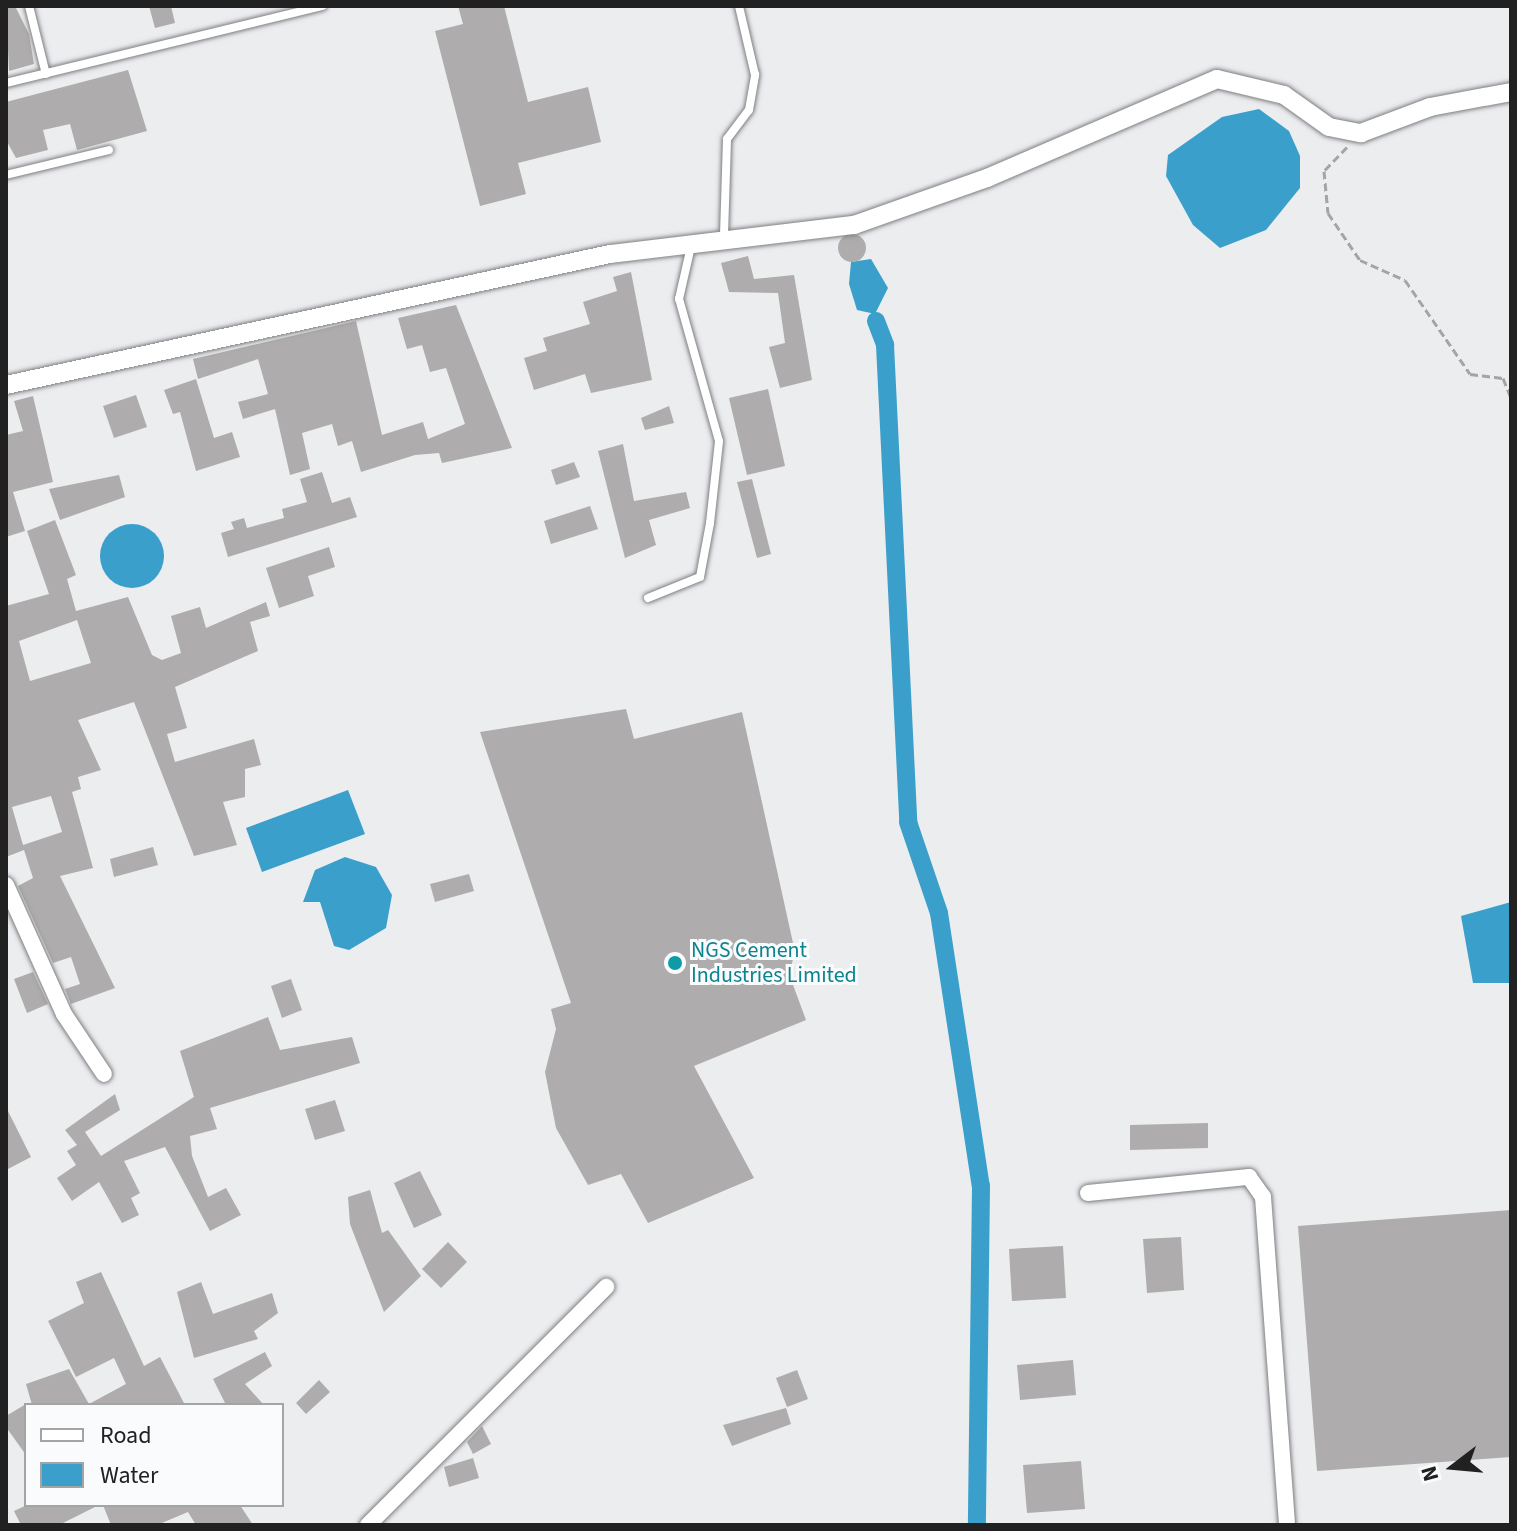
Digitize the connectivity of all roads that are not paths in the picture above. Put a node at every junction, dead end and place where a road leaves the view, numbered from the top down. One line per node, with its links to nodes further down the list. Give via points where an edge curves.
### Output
1 (29, 6): 5 (lane)
2 (323, 6): 4 (lane)
3 (739, 6): 10 (lane, via 755,75 749,110 727,139)
4 (295, 9): 5 (lane)
5 (46, 74): 6 (lane)
6 (6, 83)
7 (1511, 92): 10 (street, via 1430,107 1361,133 1329,127 1284,95 1217,79 987,178 854,225)
8 (109, 150): 9 (lane)
9 (6, 175)
10 (724, 235): 11 (street)
11 (691, 241): 12 (street); 13 (lane, via 679,299 719,441 716,468 700,577)
12 (6, 385)
13 (648, 598)
14 (6, 885): 15 (street, via 64,1014)
15 (104, 1074)
16 (1088, 1193): 19 (street, via 1249,1177 1263,1197)
17 (606, 1287): 18 (street)
18 (368, 1525)
19 (1287, 1525)

